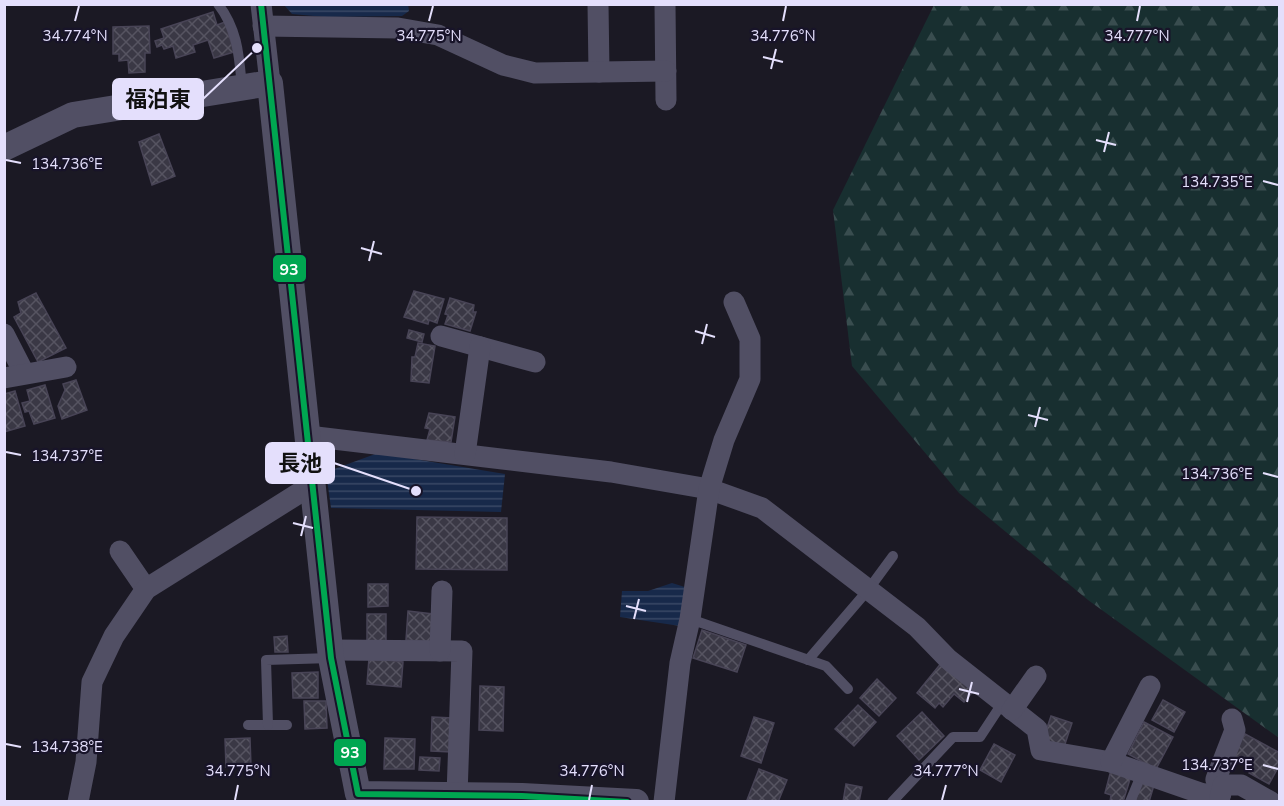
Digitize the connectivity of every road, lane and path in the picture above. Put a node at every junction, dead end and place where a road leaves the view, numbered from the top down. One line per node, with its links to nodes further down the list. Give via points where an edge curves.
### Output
1 (218, 4): 8 (lane, via 238,40)
2 (598, 4): 6 (street)
3 (665, 4): 5 (street)
4 (262, 15): 6 (street, via 438,35 503,65 535,73); 7 (street)
5 (666, 71): 6 (street); 9 (street)
6 (599, 72)
7 (270, 82): 8 (street); 18 (street)
8 (242, 87): 10 (street, via 73,115)
9 (666, 100)
10 (4, 148)
11 (734, 302): 21 (street, via 750,339 750,379 724,440)
12 (4, 334): 17 (street)
13 (441, 336): 14 (street)
14 (480, 347): 15 (street); 19 (street)
15 (535, 362)
16 (66, 367): 17 (street)
17 (14, 375)
18 (308, 436): 19 (street); 20 (street)
19 (465, 454): 21 (street)
20 (312, 486): 24 (street); 29 (street)
21 (709, 489): 25 (street, via 762,508); 27 (street)
22 (120, 551): 24 (street)
23 (893, 556): 25 (lane)
24 (146, 589): 44 (street, via 114,636 92,682 86,762)
25 (868, 590): 30 (lane); 34 (street)
26 (442, 591): 28 (street)
27 (690, 619): 30 (lane); 46 (street, via 680,663)
28 (440, 651): 29 (street); 42 (street, via 462,651)
29 (331, 654): 37 (lane, via 266,660); 43 (street)
30 (808, 660): 33 (lane, via 826,666)
31 (1036, 676): 34 (street)
32 (1150, 686): 39 (street)
33 (848, 689)
34 (1008, 706): 39 (street, via 1037,729 1041,750); 47 (lane, via 980,737 953,737)
35 (1232, 719): 41 (street, via 1235,730 1216,779)
36 (248, 725): 37 (lane)
37 (268, 725): 38 (lane)
38 (287, 725)
39 (1111, 762): 40 (street)
40 (1142, 773): 41 (street, via 1203,794); 48 (lane)
41 (1221, 793): 49 (street, via 1241,785)
42 (458, 795): 43 (street); 45 (street)
43 (358, 798)
44 (78, 801)
45 (636, 801)
46 (664, 801)
47 (892, 801)
48 (1130, 801)
49 (1271, 801)

